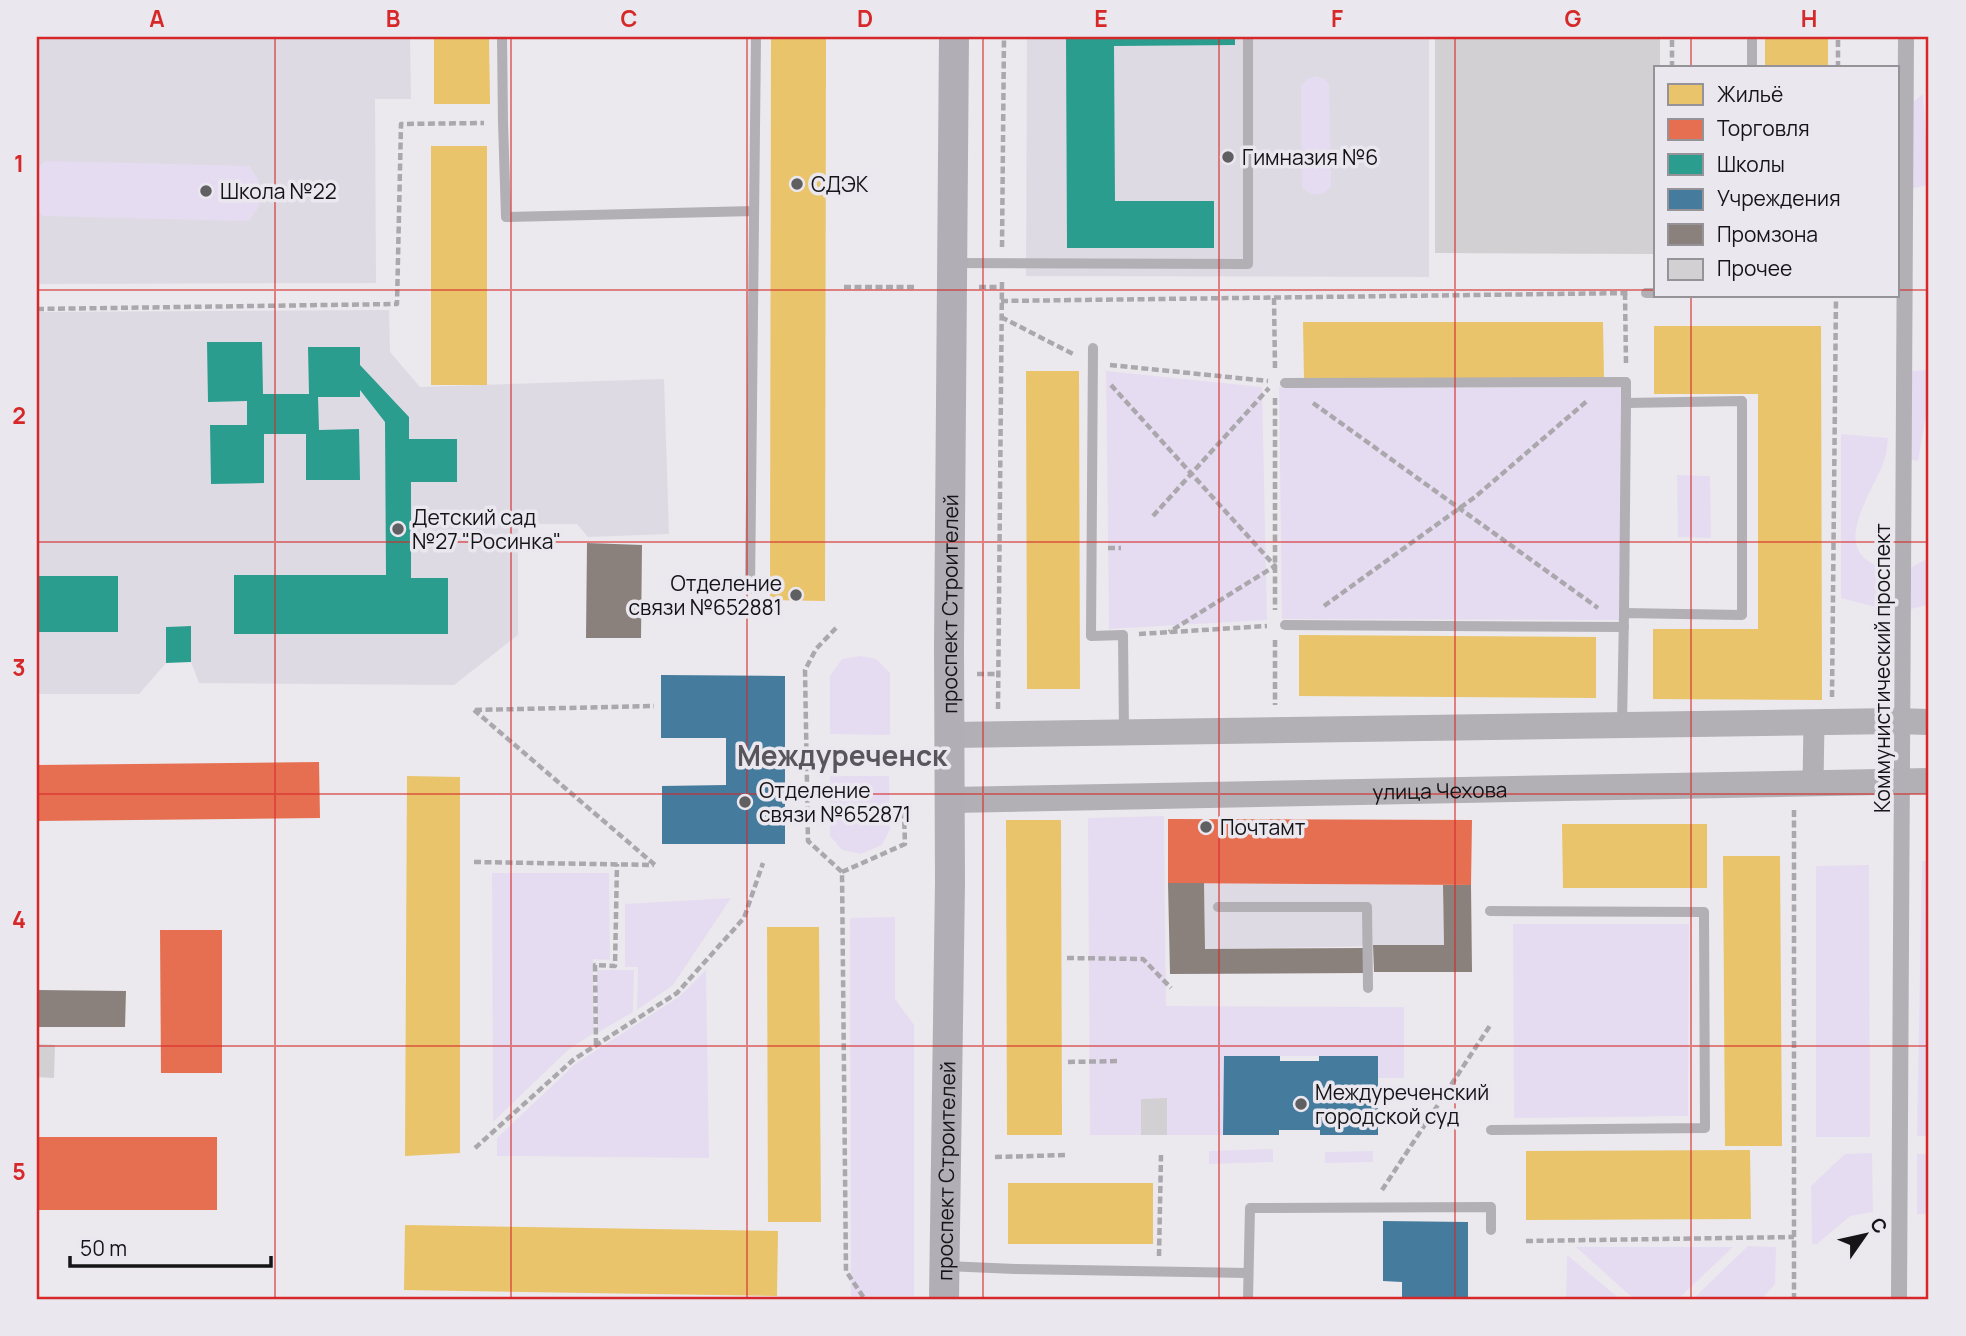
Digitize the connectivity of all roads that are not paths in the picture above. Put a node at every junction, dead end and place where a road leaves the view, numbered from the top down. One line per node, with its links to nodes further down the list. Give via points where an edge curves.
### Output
1 (502, 37): 8 (lane, via 506,217)
2 (756, 37): 8 (lane)
3 (954, 37): 9 (main road, проспект Строителей)
4 (1248, 37): 9 (lane, via 1248,264)
5 (1752, 37): 7 (lane)
6 (1906, 37): 18 (street, Коммунистический проспект)
7 (1752, 66)
8 (754, 211): 13 (lane)
9 (951, 263): 22 (main road, проспект Строителей)
10 (1093, 348): 21 (lane, via 1091,636 1123,635)
11 (1280, 382): 12 (lane, via 1626,382)
12 (1626, 403): 14 (lane); 14 (lane, via 1742,401 1742,615)
13 (750, 589)
14 (1624, 613): 16 (lane)
15 (1280, 625): 16 (lane)
16 (1624, 626): 20 (lane)
17 (1823, 722): 18 (street); 20 (street); 25 (street)
18 (1902, 722): 19 (street); 23 (street, Коммунистический проспект)
19 (1929, 722)
20 (1622, 725): 21 (street)
21 (1124, 732): 22 (street)
22 (950, 734): 26 (main road, проспект Строителей)
23 (1902, 781): 24 (street, улица Чехова); 25 (street, улица Чехова); 36 (street, Коммунистический проспект)
24 (1929, 781)
25 (1804, 792): 26 (street, улица Чехова)
26 (950, 800): 32 (main road, проспект Строителей)
27 (1218, 907): 29 (lane, via 1367,907)
28 (1490, 911): 30 (lane, via 1704,912 1705,1128)
29 (1368, 988)
30 (1491, 1130)
31 (1491, 1230): 33 (lane, via 1491,1207 1250,1208)
32 (946, 1266): 33 (lane); 34 (main road, проспект Строителей)
33 (1248, 1273): 35 (lane)
34 (944, 1299)
35 (1248, 1299)
36 (1899, 1299)

